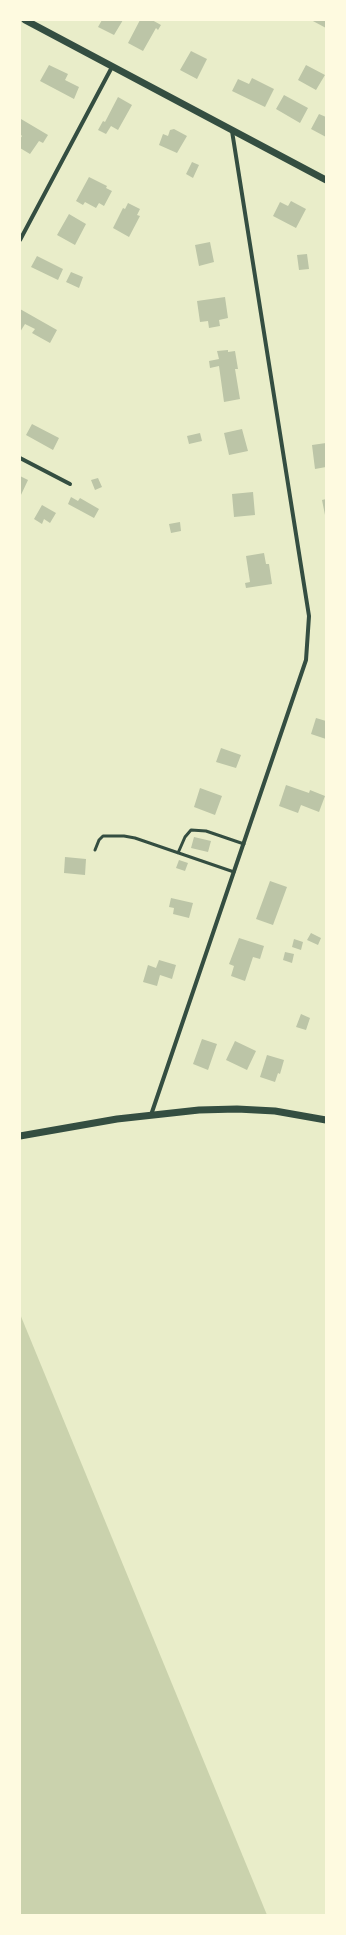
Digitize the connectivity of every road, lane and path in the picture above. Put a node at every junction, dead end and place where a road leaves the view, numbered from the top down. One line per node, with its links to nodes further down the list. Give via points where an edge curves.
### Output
1 (25, 20): 2 (street)
2 (112, 67): 3 (street); 5 (street)
3 (232, 131): 4 (street); 9 (street, via 309,616 306,660)
4 (326, 180)
5 (22, 232): 6 (street)
6 (20, 240)
7 (20, 458): 8 (street)
8 (70, 484)
9 (244, 844): 11 (lane, via 206,831 191,830); 12 (street)
10 (95, 850): 11 (lane, via 103,836 114,834 135,838)
11 (178, 853): 12 (lane)
12 (234, 872): 13 (street)
13 (151, 1115): 14 (street, via 237,1109 275,1110); 15 (street)
14 (326, 1120)
15 (20, 1136)

